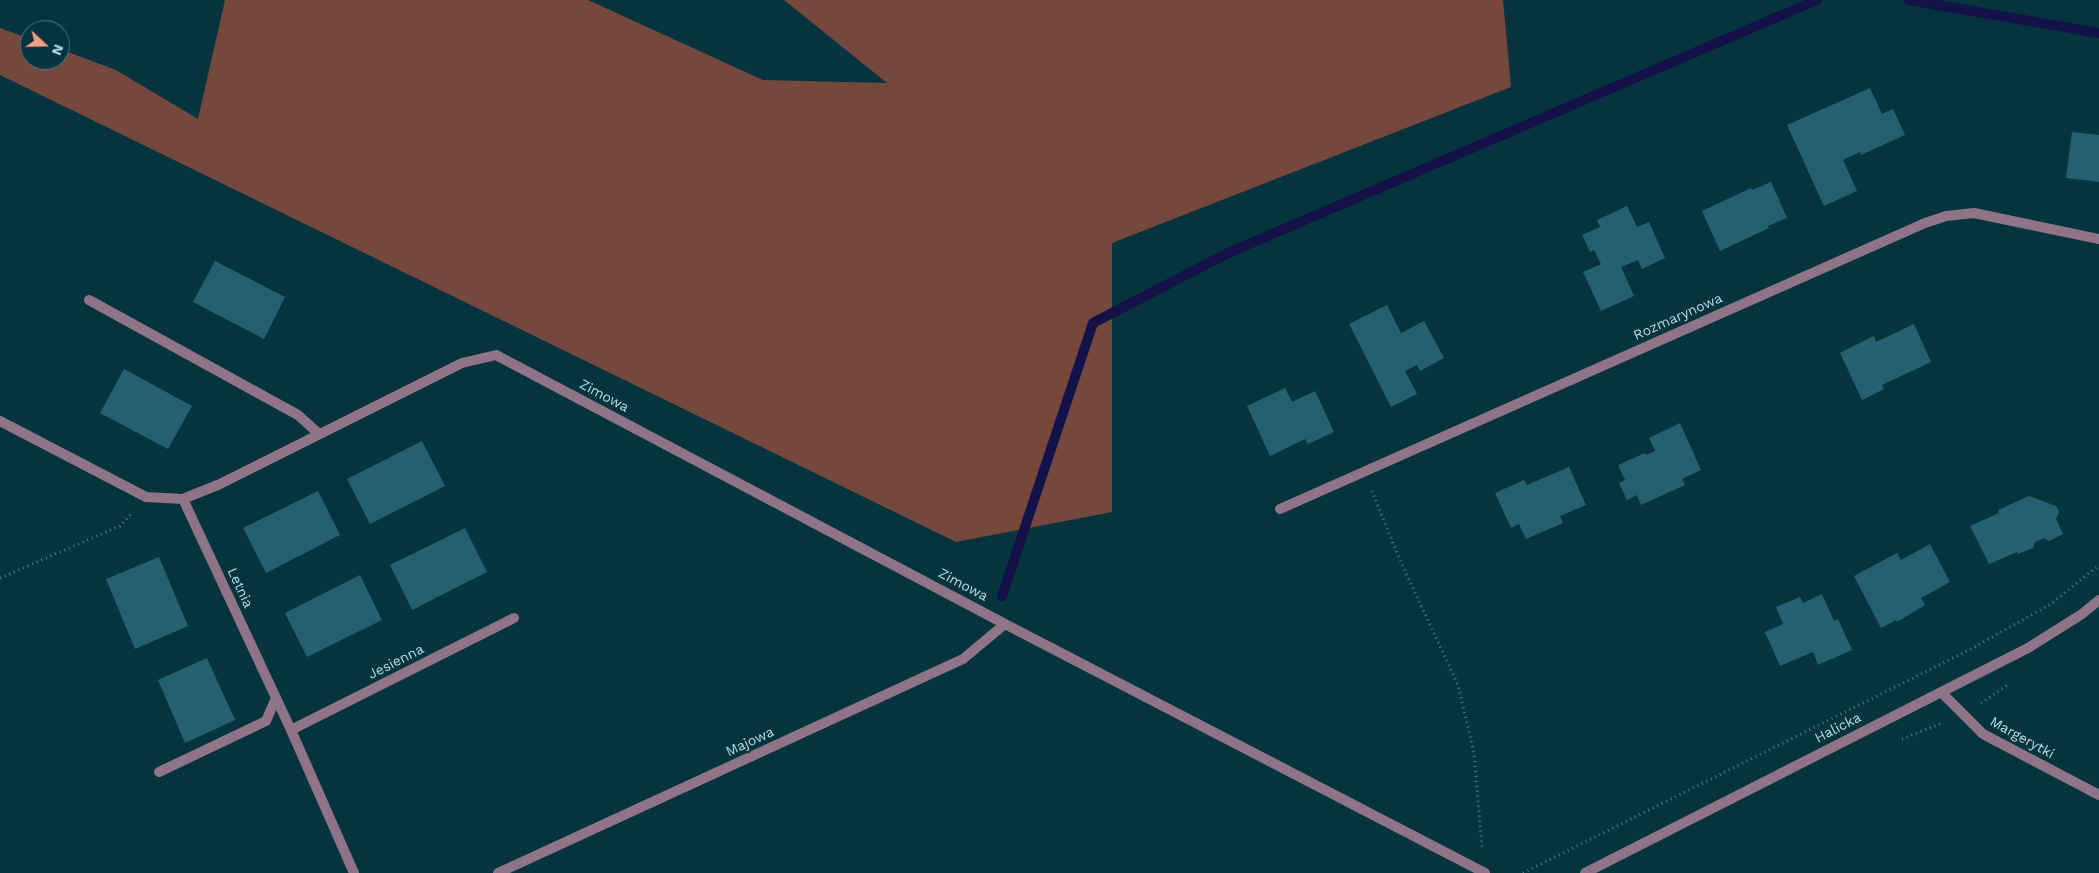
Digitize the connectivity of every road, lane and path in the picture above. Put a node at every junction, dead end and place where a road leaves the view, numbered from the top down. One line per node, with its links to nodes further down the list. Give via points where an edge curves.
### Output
1 (2099, 239): 5 (street, Rozmarynowa, via 1974,213 1925,222)
2 (89, 300): 4 (street, via 298,415)
3 (0, 421): 6 (street)
4 (319, 434): 7 (street, Zimowa); 13 (street, Zimowa, via 462,363 496,355)
5 (1364, 472): 8 (street, Rozmarynowa); 19 (path, via 1458,685 1474,753)
6 (146, 497): 7 (street); 10 (path, via 120,526)
7 (183, 499): 15 (street, Letnia)
8 (1280, 509)
9 (2099, 565): 22 (path, via 2052,604 1969,650)
10 (0, 578)
11 (2099, 600): 14 (street, Halicka, via 2028,648)
12 (514, 618): 16 (street, Jesienna)
13 (1006, 624): 19 (street, Zimowa); 21 (street, Majowa, via 962,659)
14 (1941, 692): 18 (street, Margerytki, via 1983,734); 23 (street, Halicka)
15 (276, 698): 16 (street, Letnia); 17 (street, via 266,721)
16 (291, 730): 20 (street, Letnia)
17 (159, 772)
18 (2099, 795)
19 (1485, 872)
20 (354, 873)
21 (498, 873)
22 (1524, 873)
23 (1585, 873)

